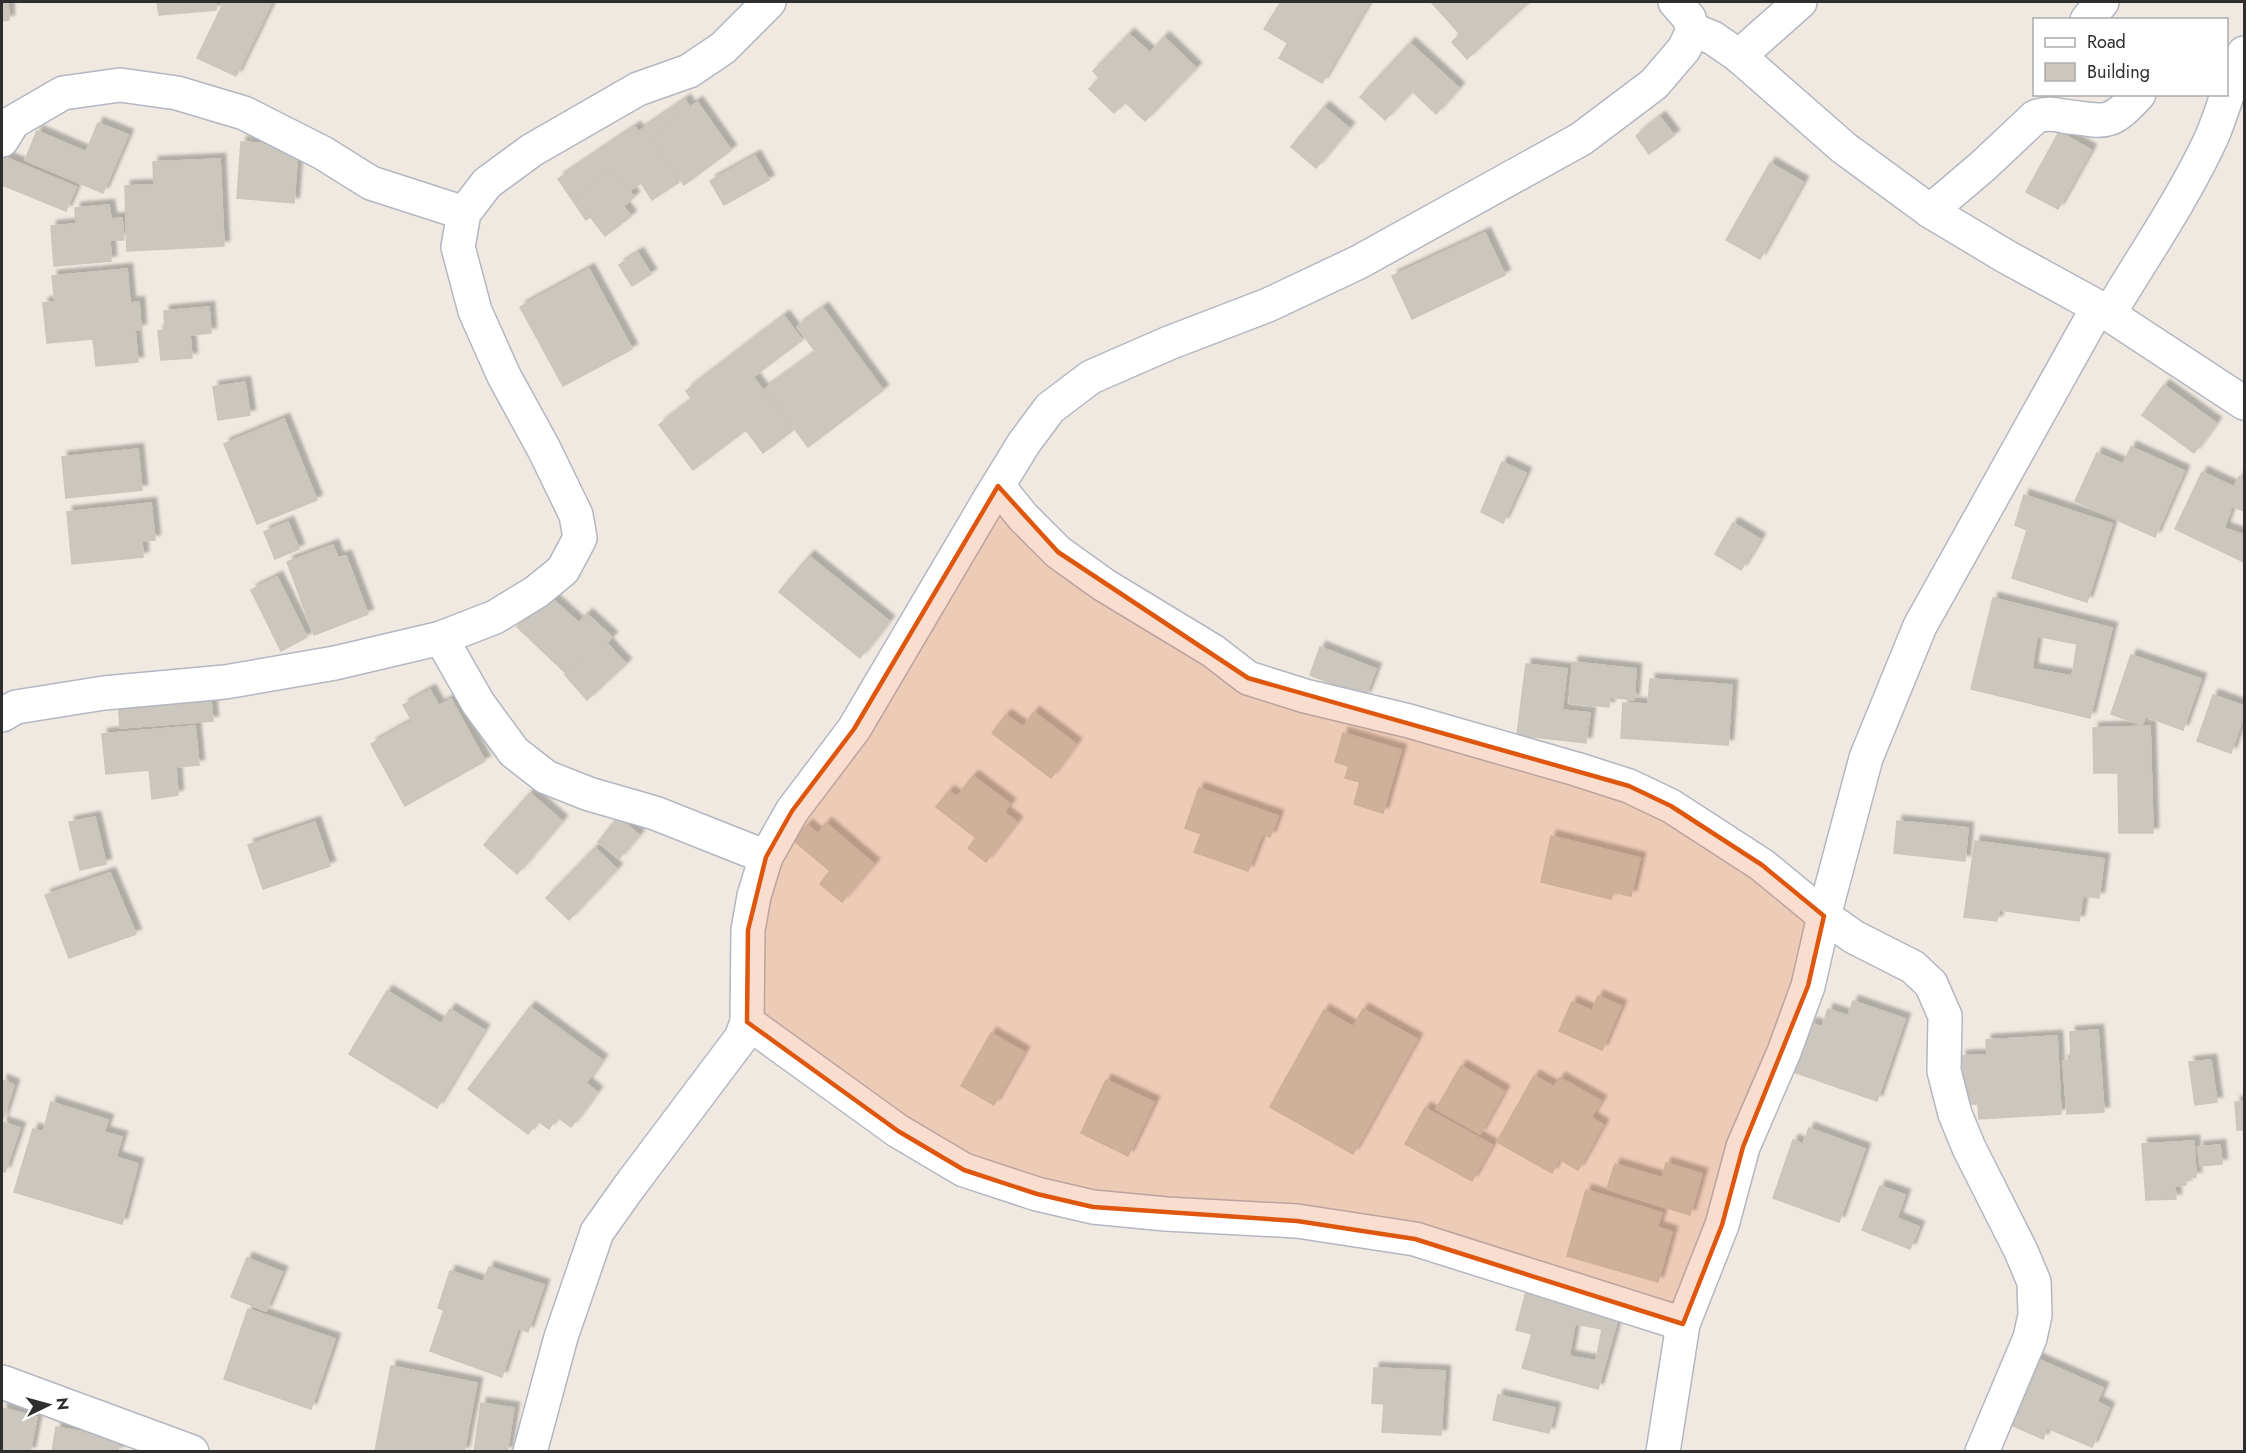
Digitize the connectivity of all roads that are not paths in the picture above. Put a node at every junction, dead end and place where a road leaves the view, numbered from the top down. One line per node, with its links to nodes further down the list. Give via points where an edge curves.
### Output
1 (769, 2): 17 (street, via 723,48 689,71 638,89 532,150 487,183)
2 (1675, 2): 6 (street, via 1689,18)
3 (1800, 2): 10 (street)
4 (2102, 2): 5 (street)
5 (2089, 18)
6 (1693, 30): 10 (street); 20 (street, via 1684,50 1654,84 1581,139 1359,262 1268,305 1091,377 1050,408)
7 (2244, 35): 8 (street)
8 (2228, 39)
9 (2244, 53): 11 (street)
10 (1739, 56): 16 (street, via 1844,148)
11 (2228, 92)
12 (2137, 96): 14 (street, via 2119,115 2108,120)
13 (2226, 96): 18 (street, via 2210,141 2178,201)
14 (2043, 104): 16 (street, via 2031,120)
15 (2, 140): 17 (street, via 13,122 63,93 120,85 177,93 244,113 371,183)
16 (1930, 211): 18 (street)
17 (464, 213): 21 (street, via 458,247 475,311 504,376 567,494 580,538 563,570 536,592 495,617)
18 (2103, 310): 19 (street); 24 (street, via 1920,626 1866,758)
19 (2244, 403)
20 (999, 486): 23 (street, via 854,729 792,811); 24 (street, via 1058,552 1104,585 1213,651 1248,678 1629,786 1671,806 1762,865)
21 (441, 638): 22 (street, via 335,663 225,682 16,707); 23 (street, via 478,703 514,752 546,777 656,813)
22 (2, 715)
23 (766, 857): 25 (street, via 747,930)
24 (1824, 916): 26 (street, via 1808,986 1743,1147 1722,1225); 31 (street, via 1854,937 1913,967 1931,984 1945,1016 1944,1071 1955,1114 2034,1282 2035,1315 2030,1338)
25 (747, 1022): 26 (street, via 889,1124 955,1165 1037,1194 1093,1207 1297,1221 1415,1239); 29 (street, via 741,1038 597,1232 561,1337)
26 (1683, 1324): 30 (street)
27 (2, 1382): 28 (street)
28 (192, 1452)
29 (530, 1452)
30 (1663, 1452)
31 (1982, 1452)

